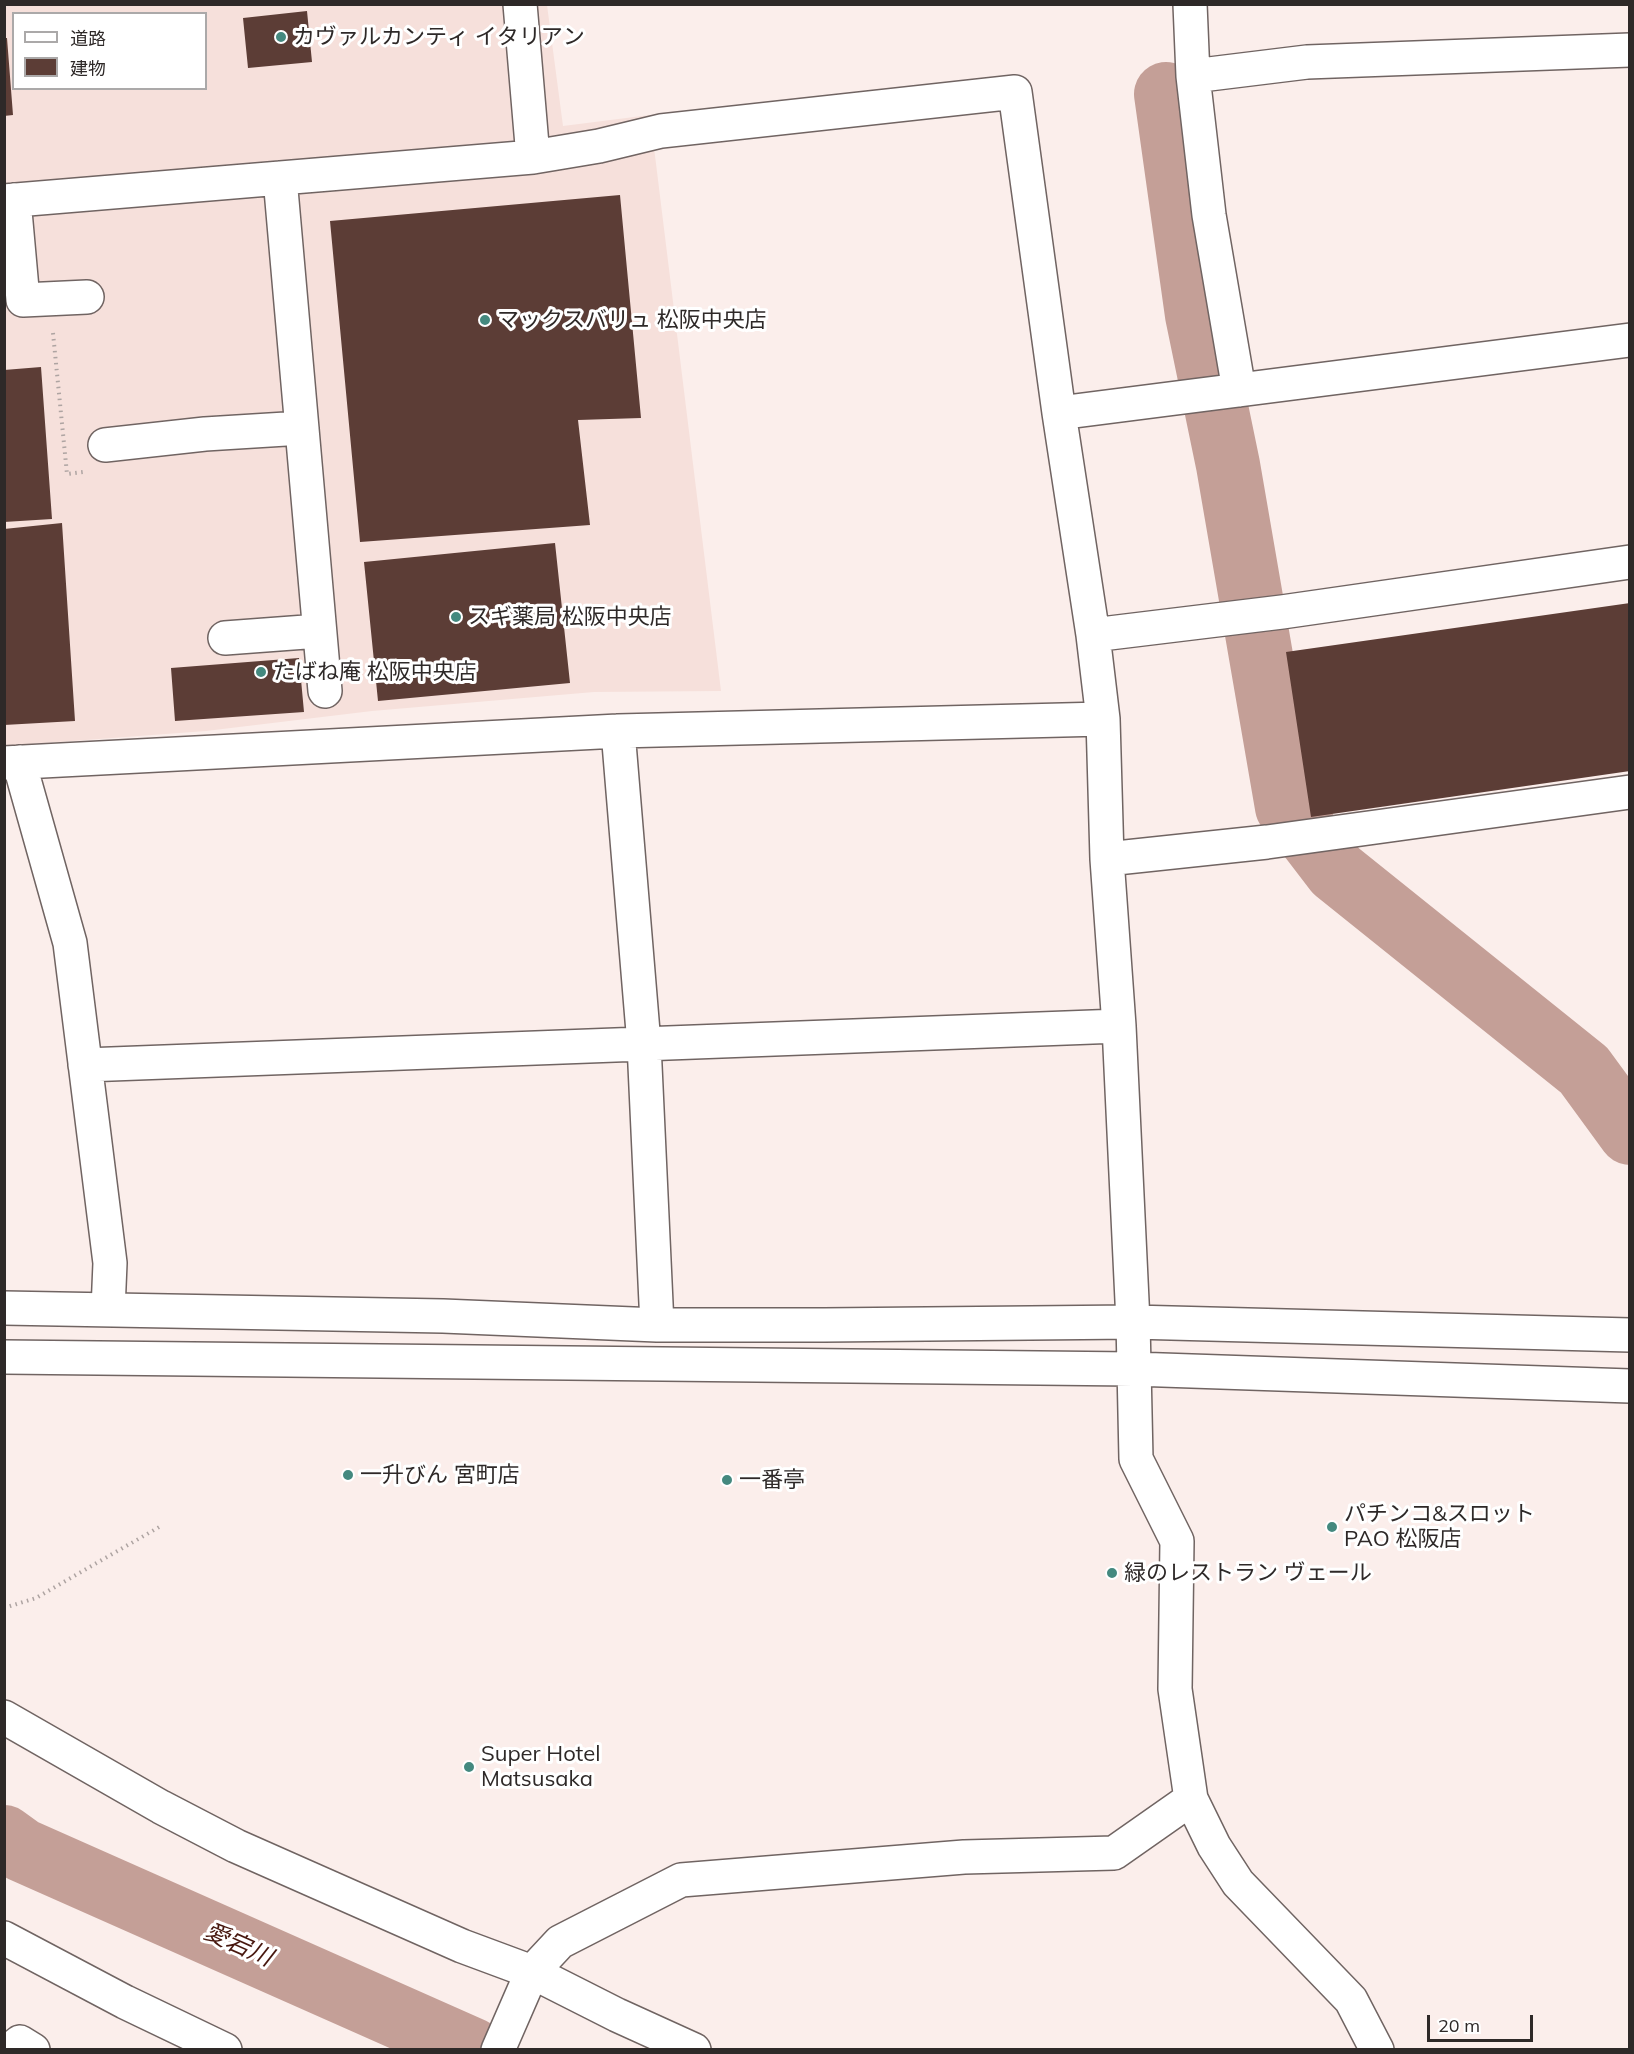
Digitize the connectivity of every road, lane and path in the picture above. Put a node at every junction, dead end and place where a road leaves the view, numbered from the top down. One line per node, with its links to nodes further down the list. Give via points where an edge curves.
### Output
1 (520, 4): 5 (street)
2 (1190, 4): 4 (street)
3 (1629, 50): 4 (street, via 1306,62)
4 (1193, 76): 10 (street, via 1209,215)
5 (533, 157): 6 (street); 11 (street, via 661,131 1016,92)
6 (280, 178): 7 (street); 12 (street)
7 (9, 200): 8 (street, via 23,300)
8 (87, 297)
9 (1629, 340): 10 (street)
10 (1238, 390): 11 (street)
11 (1059, 413): 16 (street)
12 (302, 428): 13 (street); 15 (street)
13 (105, 445)
14 (1629, 562): 16 (street)
15 (319, 631): 17 (street); 18 (street)
16 (1094, 635): 19 (street)
17 (225, 638)
18 (325, 691)
19 (1103, 719): 20 (street); 23 (street)
20 (618, 731): 21 (street); 25 (street)
21 (12, 763): 26 (street, via 70,943)
22 (1629, 792): 23 (street, via 1267,842)
23 (1107, 859): 24 (street)
24 (1119, 1026): 25 (street); 29 (street)
25 (644, 1044): 26 (street); 30 (street)
26 (85, 1065): 28 (street, via 110,1263)
27 (4, 1308): 28 (street)
28 (108, 1310): 30 (street, via 443,1316)
29 (1133, 1322): 30 (street); 31 (street); 33 (street)
30 (657, 1325)
31 (1629, 1335)
32 (4, 1356): 33 (street)
33 (1133, 1370): 34 (street); 38 (street, via 1136,1459 1177,1541 1175,1689)
34 (1629, 1386)
35 (161, 1526): 36 (path, via 36,1598)
36 (4, 1608)
37 (4, 1717): 40 (street, via 236,1846 462,1946)
38 (1191, 1799): 40 (street, via 1114,1853 964,1857 681,1880 560,1942); 46 (street, via 1238,1883 1351,2000)
39 (4, 1938): 43 (street)
40 (532, 1972): 44 (street); 45 (street)
41 (10, 2049): 42 (street, via 20,2042)
42 (33, 2049)
43 (225, 2049)
44 (498, 2049)
45 (694, 2049)
46 (1377, 2049)

